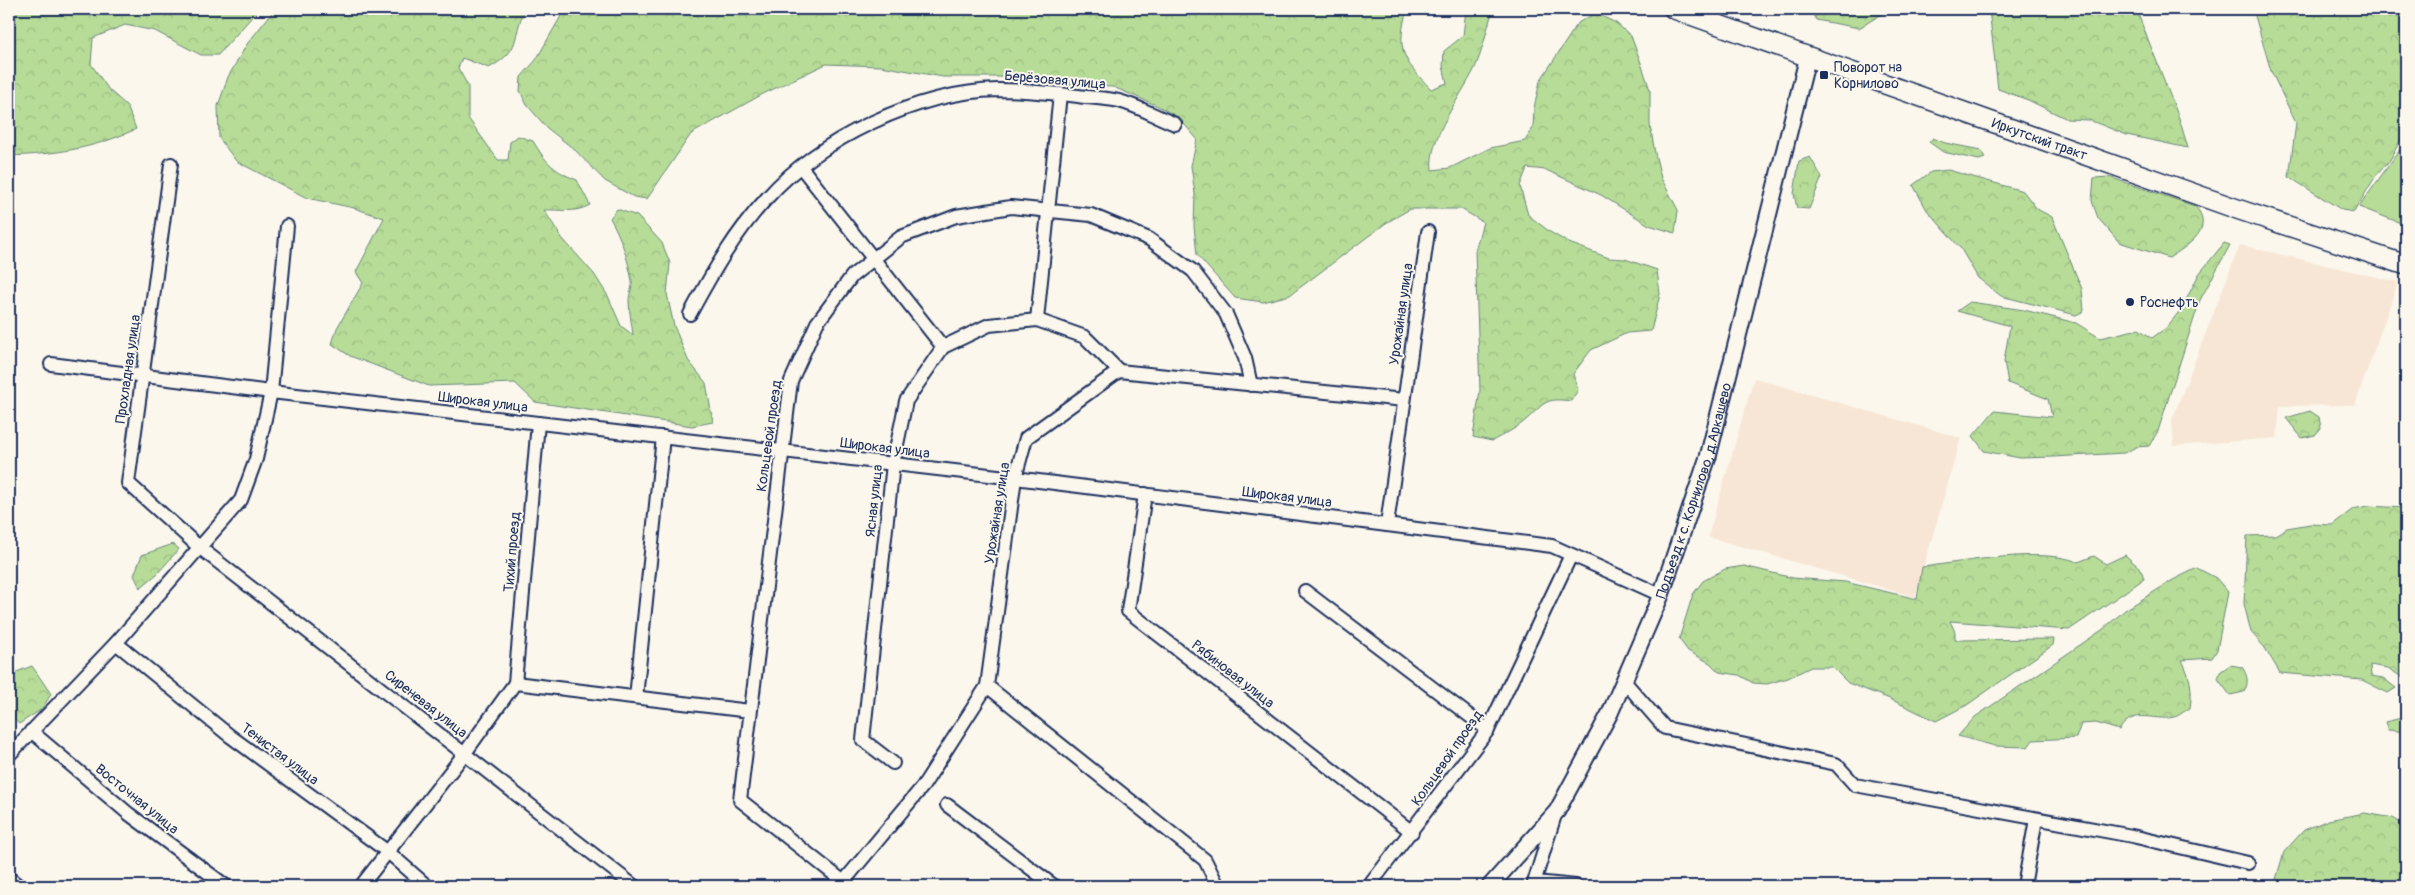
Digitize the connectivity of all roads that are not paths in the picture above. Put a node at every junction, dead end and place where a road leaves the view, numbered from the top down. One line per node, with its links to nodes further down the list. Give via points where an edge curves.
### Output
1 (1674, 9): 2 (main road, Иркутский тракт)
2 (1808, 56): 11 (main road, Иркутский тракт); 31 (street, Подъезд к с. Корнилово, д.Аркашево, via 1708,457)
3 (1060, 94): 4 (street, Берёзовая улица, via 1119,101); 6 (street, Берёзовая улица, via 998,90 940,99 890,114 842,137); 7 (street)
4 (1175, 124)
5 (171, 164): 17 (street, Прохладная улица)
6 (801, 167): 10 (street); 12 (street, Берёзовая улица, via 768,197 740,230)
7 (1048, 211): 10 (street, Кольцевой проезд, via 1011,207 956,216 901,237); 13 (street); 18 (street, Кольцевой проезд, via 1091,215 1149,239 1193,271 1226,314 1246,358)
8 (287, 226): 19 (street)
9 (1428, 232): 20 (street, Урожайная улица)
10 (874, 259): 14 (street); 23 (street, Кольцевой проезд, via 852,276 817,323 791,381)
11 (2406, 266)
12 (690, 314)
13 (1037, 320): 14 (street, via 989,325); 16 (street, via 1085,337)
14 (943, 347): 24 (street, Ясная улица, via 906,401)
15 (52, 364): 17 (street, Широкая улица)
16 (1119, 371): 18 (street); 25 (street, Урожайная улица, via 1026,438)
17 (142, 376): 19 (street, Широкая улица); 28 (street, Прохладная улица, via 128,483)
18 (1251, 385): 20 (street)
19 (271, 392): 21 (street, Широкая улица); 28 (street, via 256,459 241,500)
20 (1404, 400): 27 (street, Урожайная улица)
21 (538, 423): 22 (street, Широкая улица); 34 (street, Тихий проезд)
22 (663, 438): 23 (street, Широкая улица); 36 (street)
23 (781, 451): 24 (street, Широкая улица); 37 (street, Кольцевой проезд)
24 (893, 464): 25 (street, Широкая улица); 42 (street, Ясная улица, via 863,740)
25 (1015, 478): 26 (street, Широкая улица); 35 (street, Урожайная улица)
26 (1145, 494): 27 (street, Широкая улица); 46 (street, Рябиновая улица, via 1128,611)
27 (1387, 525): 29 (street, Широкая улица, via 1552,546)
28 (199, 548): 32 (street); 40 (street, Сиреневая улица)
29 (1572, 555): 31 (street, Широкая улица); 38 (street, Кольцевой проезд)
30 (1305, 591): 38 (street)
31 (1661, 595): 33 (street, Подъезд к с. Корнилово, д.Аркашево)
32 (116, 643): 39 (street); 47 (street, Тенистая улица, via 230,736)
33 (1624, 681): 44 (street, Подъезд к с. Корнилово, д.Аркашево); 45 (street, via 1665,728 1836,764 1856,785)
34 (515, 683): 36 (street); 40 (street)
35 (988, 686): 50 (street, via 923,786); 58 (street, via 1205,860)
36 (636, 697): 37 (street)
37 (750, 711): 50 (street, Кольцевой проезд, via 740,800)
38 (1488, 730): 46 (street, Кольцевой проезд)
39 (32, 732): 41 (street); 53 (street, Восточная улица, via 129,814)
40 (464, 753): 47 (street); 56 (street, Сиреневая улица)
41 (9, 755)
42 (893, 763)
43 (947, 805): 57 (street)
44 (1557, 811): 51 (street); 60 (street, Подъезд к с. Корнилово, д.Аркашево)
45 (2036, 818): 48 (street); 62 (street)
46 (1412, 832): 59 (street, Кольцевой проезд)
47 (388, 852): 54 (street); 55 (street, Тенистая улица)
48 (2248, 862)
49 (9, 878): 52 (street)
50 (844, 885)
51 (1534, 885): 61 (street)
52 (19, 886)
53 (226, 886)
54 (360, 886)
55 (427, 886)
56 (634, 886)
57 (1054, 886)
58 (1218, 886)
59 (1369, 886)
60 (1490, 886)
61 (1576, 886)
62 (2024, 886)

